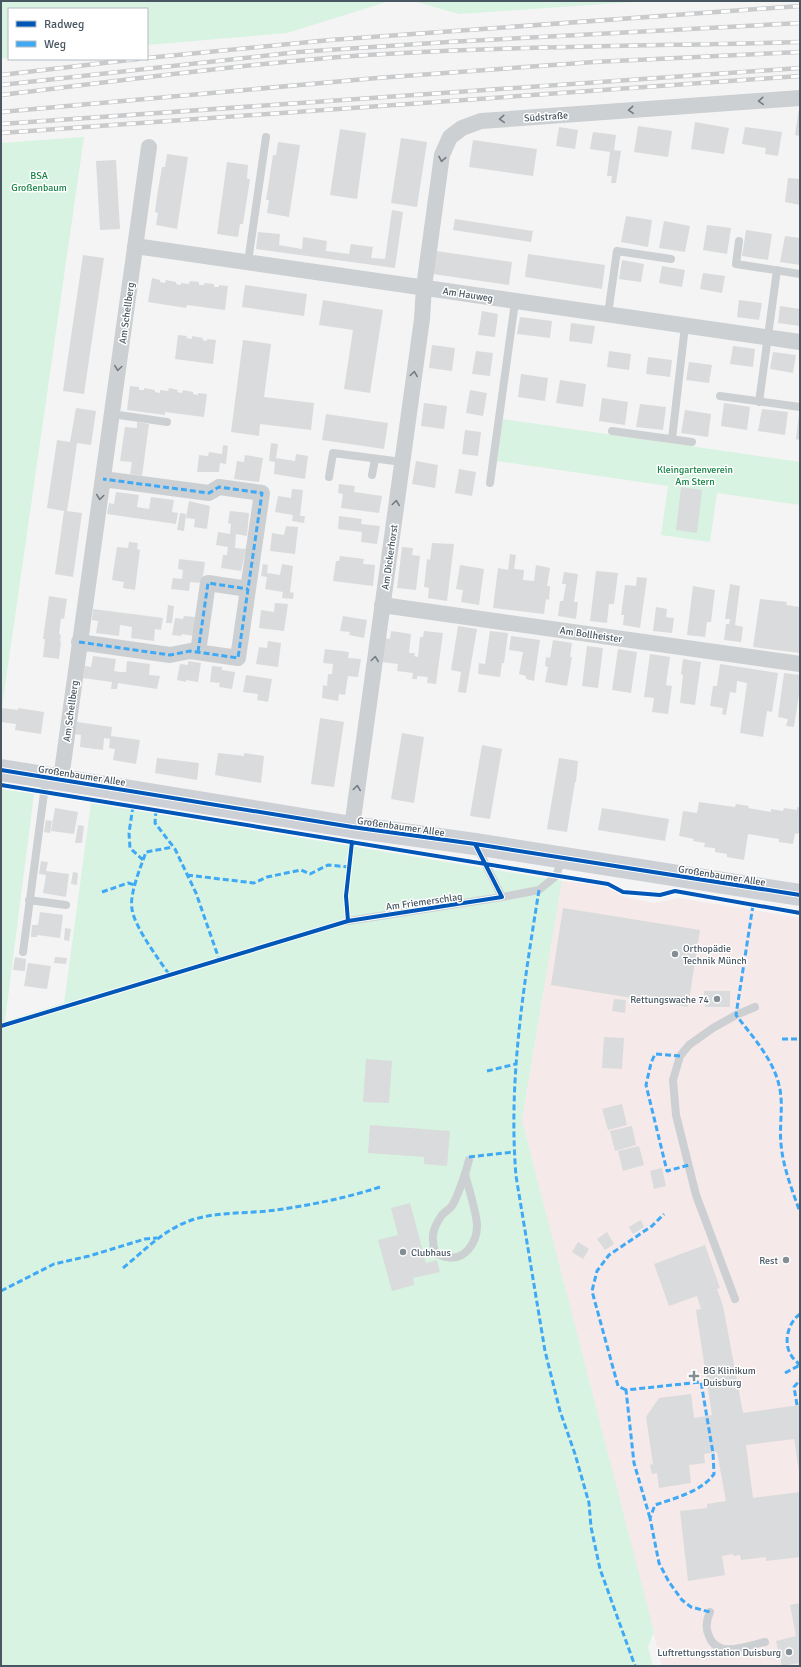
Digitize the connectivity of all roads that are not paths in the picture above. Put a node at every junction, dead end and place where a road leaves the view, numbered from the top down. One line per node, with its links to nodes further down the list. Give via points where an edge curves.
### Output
1 (800, 98): 10 (street, Südstraße, one-way to 10, via 481,121 462,128 450,137 442,155)
2 (266, 137): 7 (lane)
3 (149, 147): 5 (street, Am Schellberg)
4 (739, 241): 8 (lane, via 736,264)
5 (135, 246): 7 (street, Am Hauweg); 19 (street, Am Schellberg, one-way to 19)
6 (671, 259): 12 (lane, via 617,251)
7 (248, 262): 10 (street, Am Hauweg)
8 (777, 270): 9 (lane); 14 (lane)
9 (800, 274)
10 (424, 287): 11 (street, Am Hauweg); 25 (street, Am Dickerhorst, one-way to 10, via 422,319)
11 (515, 302): 12 (street, Am Hauweg); 29 (lane)
12 (608, 314): 13 (street, Am Hauweg)
13 (685, 326): 14 (street, Am Hauweg); 22 (lane)
14 (767, 337): 15 (street, Am Hauweg); 17 (lane)
15 (800, 342)
16 (720, 396): 17 (lane)
17 (759, 402): 18 (lane)
18 (800, 407)
19 (112, 414): 20 (lane); 28 (street, Am Schellberg)
20 (167, 422)
21 (612, 431): 22 (lane)
22 (672, 439): 23 (lane)
23 (692, 442)
24 (375, 459): 25 (lane); 26 (lane); 27 (lane, via 333,453)
25 (402, 462): 31 (street, Am Dickerhorst, one-way to 25)
26 (372, 475)
27 (329, 477)
28 (103, 479): 30 (street, via 209,494 219,487 262,493); 32 (street, Am Schellberg, one-way to 32)
29 (490, 482)
30 (248, 589): 33 (street, via 238,658); 33 (street, via 208,583)
31 (382, 605): 34 (street, Am Bollheister); 37 (street, Am Dickerhorst, one-way to 31)
32 (79, 642): 33 (street, via 170,655); 36 (street, Am Schellberg)
33 (198, 652)
34 (800, 664)
35 (1, 770): 36 (main road, Großenbaumer Allee)
36 (54, 778): 37 (main road, Großenbaumer Allee); 42 (lane)
37 (352, 827): 38 (main road, Großenbaumer Allee)
38 (475, 844): 39 (main road, Großenbaumer Allee); 41 (lane)
39 (563, 858): 40 (main road, Großenbaumer Allee); 41 (lane, Am Friemerschlag, via 556,876 539,890)
40 (800, 895)
41 (502, 897): 44 (lane, Am Friemerschlag)
42 (30, 900): 43 (lane); 45 (lane)
43 (66, 905)
44 (348, 920)
45 (23, 952)
46 (755, 1007): 49 (lane, via 713,1028 689,1045 680,1056 673,1080 676,1115 696,1195)
47 (469, 1160): 48 (lane)
48 (465, 1174): 48 (lane, via 452,1206 434,1227 432,1239 435,1253 447,1257 458,1257 468,1251 474,1239 477,1225)
49 (735, 1299)
50 (710, 1612): 51 (lane, via 706,1620 707,1634 716,1647 732,1650)
51 (765, 1642)

